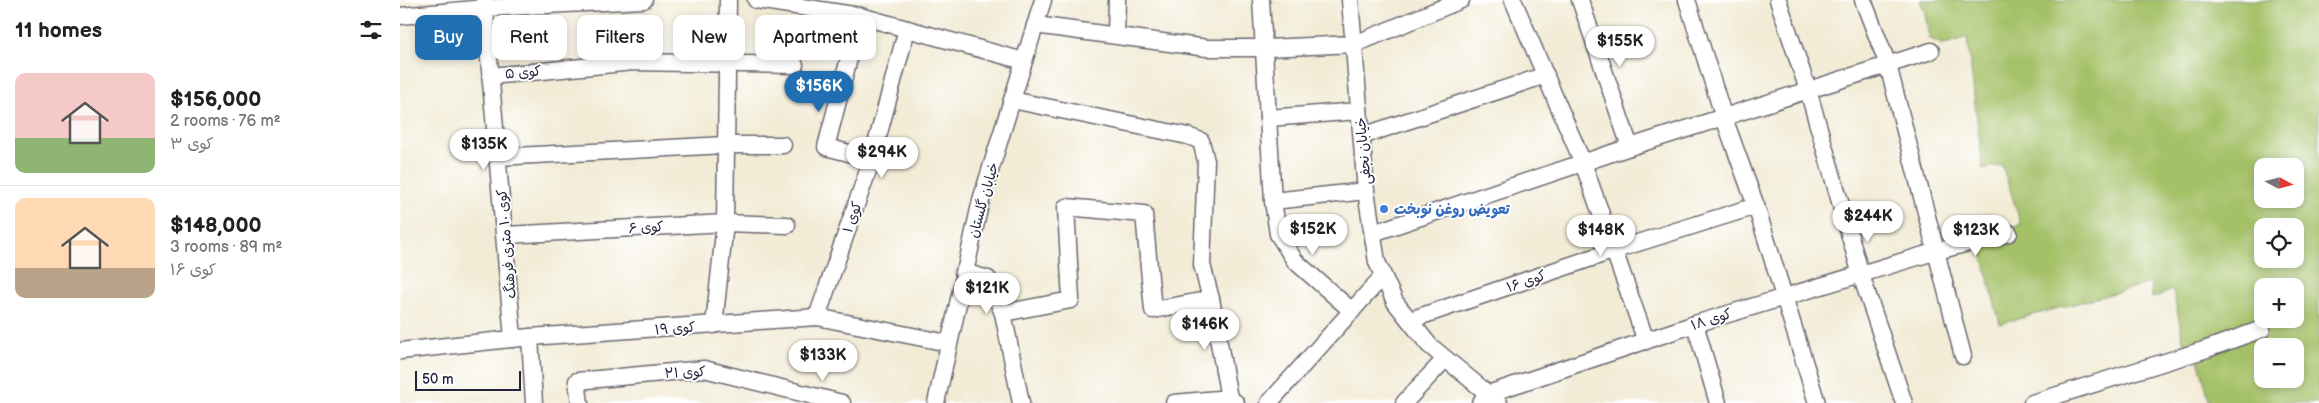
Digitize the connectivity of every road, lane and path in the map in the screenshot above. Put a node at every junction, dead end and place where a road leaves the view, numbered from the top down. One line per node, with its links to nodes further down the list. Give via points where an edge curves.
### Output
1 (644, 0): 14 (street)
2 (728, 0): 26 (street)
3 (756, 0): 15 (street)
4 (1043, 0): 18 (street, خیابان گلستان)
5 (1117, 0): 20 (street)
6 (1261, 0): 22 (street)
7 (1350, 0): 21 (street, خیابان نجفی)
8 (1461, 0): 21 (street)
9 (1513, 0): 30 (street)
10 (1580, 0): 39 (street)
11 (1687, 0): 35 (street)
12 (1778, 0): 31 (street)
13 (1863, 0): 28 (street)
14 (484, 4): 16 (street); 29 (street, کوی ۱۰ متری فرهنگ)
15 (854, 15)
16 (400, 16)
17 (876, 20): 19 (street)
18 (1035, 25): 20 (street); 25 (street, خیابان گلستان)
19 (907, 29): 25 (street); 41 (street, کوی ۱)
20 (1116, 34): 22 (street, via 1206,48)
21 (1355, 44): 22 (street); 33 (street, خیابان نجفی)
22 (1266, 48): 34 (street)
23 (1931, 51): 28 (street)
24 (849, 60): 41 (street, via 826,147)
25 (1024, 61): 32 (street, خیابان گلستان)
26 (727, 62): 27 (street, کوی ۵); 29 (street, کوی ۵, via 634,62); 37 (street)
27 (795, 65)
28 (1888, 65): 31 (street); 52 (street)
29 (491, 76): 40 (street, کوی ۱۰ متری فرهنگ)
30 (1546, 76): 36 (street); 42 (street)
31 (1808, 90): 35 (street); 54 (street)
32 (1012, 100): 53 (street, خیابان گلستان); 57 (street, via 1201,141 1206,161 1202,265)
33 (1359, 111): 34 (street); 36 (street, خیابان نجفی)
34 (1268, 118): 44 (street)
35 (1724, 118): 39 (street); 45 (street)
36 (1362, 136): 43 (street, خیابان نجفی)
37 (726, 145): 38 (street); 40 (street); 46 (street)
38 (783, 145)
39 (1630, 147): 42 (street)
40 (498, 157): 50 (street, کوی ۱۰ متری فرهنگ)
41 (872, 159): 60 (street, کوی ۱)
42 (1583, 163): 48 (street); 51 (street)
43 (1366, 191): 44 (street); 48 (street, خیابان نجفی)
44 (1273, 201): 58 (street, via 1278,234 1295,261)
45 (1756, 206): 51 (street, کوی ۱۶); 56 (street)
46 (724, 223): 47 (street, کوی ۶); 50 (street, کوی ۶); 63 (street)
47 (787, 225)
48 (1373, 233): 55 (street, خیابان نجفی, via 1377,262)
49 (2008, 233): 52 (street, کوی ۱۸)
50 (506, 235): 66 (street, کوی ۱۰ متری فرهنگ)
51 (1615, 250): 61 (street, کوی ۱۶); 67 (street)
52 (1936, 251): 54 (street, کوی ۱۸); 70 (street)
53 (963, 272): 59 (street, via 988,279); 68 (street, خیابان گلستان)
54 (1861, 275): 56 (street, کوی ۱۸); 84 (street)
55 (1383, 276): 58 (street); 61 (street, خیابان نجفی, via 1395,302)
56 (1783, 296): 62 (street, کوی ۱۸); 83 (street)
57 (1211, 299): 59 (street, via 1153,310 1144,214 1066,207 1071,300); 73 (street)
58 (1352, 311): 80 (street)
59 (1003, 313): 78 (street)
60 (817, 317): 63 (street, کوی ۱۹); 68 (street, کوی ۱۹)
61 (1410, 320): 71 (street, خیابان نجفی, via 1429,346)
62 (1695, 324): 67 (street, کوی ۱۸); 82 (street)
63 (714, 325): 65 (street, کوی ۱۹)
64 (2262, 330): 85 (street)
65 (530, 337): 66 (street, کوی ۱۹); 74 (street)
66 (513, 339): 69 (street, کوی ۱۹)
67 (1646, 341): 72 (street, کوی ۱۸)
68 (948, 343): 77 (street, خیابان گلستان)
69 (400, 351)
70 (1963, 356)
71 (1445, 358): 72 (street, خیابان نجفی); 81 (street)
72 (1489, 400)
73 (1232, 401): 79 (street)
74 (534, 403)
75 (580, 403): 76 (street, کوی ۲۱, via 577,381 704,369)
76 (842, 403)
77 (936, 403)
78 (1021, 403)
79 (1174, 403)
80 (1269, 403)
81 (1404, 403)
82 (1718, 403)
83 (1817, 403)
84 (1904, 403)
85 (2032, 403)

